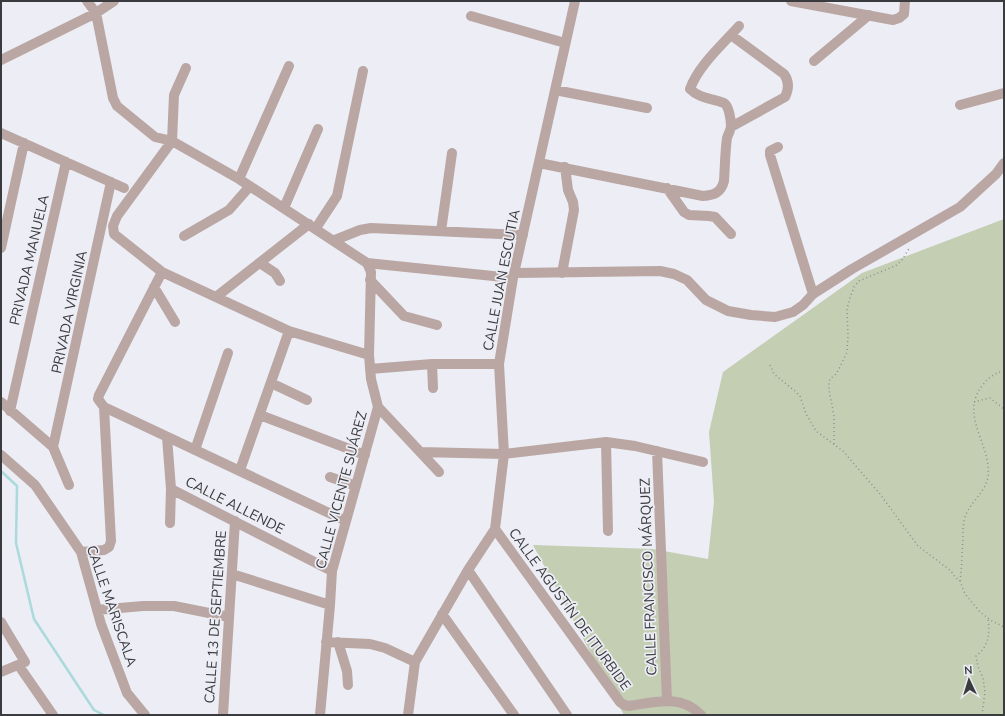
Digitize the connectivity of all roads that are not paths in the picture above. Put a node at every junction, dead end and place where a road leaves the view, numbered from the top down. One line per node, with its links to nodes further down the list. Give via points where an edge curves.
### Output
1 (87, 1): 6 (street)
2 (114, 1): 6 (street)
3 (576, 1): 11 (street, CALLE JUAN ESCUTIA)
4 (790, 1): 7 (street)
5 (905, 1): 7 (street, via 904,14 899,18 893,20)
6 (96, 13): 12 (street); 24 (street, via 114,102 155,136)
7 (869, 15): 13 (street)
8 (471, 16): 11 (street)
9 (739, 26): 10 (street)
10 (731, 35): 21 (street, via 703,67 690,89 708,99 727,105); 21 (street, via 784,74 788,86 786,97)
11 (565, 43): 17 (street, CALLE JUAN ESCUTIA)
12 (1, 60)
13 (814, 61)
14 (289, 66): 32 (street)
15 (186, 68): 24 (street, via 174,96)
16 (363, 71): 38 (street, via 337,196)
17 (555, 90): 20 (street); 29 (street, CALLE JUAN ESCUTIA)
18 (1004, 93): 19 (street)
19 (960, 105)
20 (647, 108)
21 (731, 127): 36 (street, via 723,187 718,193 703,196)
22 (318, 129): 37 (street)
23 (1, 133): 25 (street)
24 (172, 141): 32 (street); 46 (street, via 117,216 113,226 114,234)
25 (24, 143): 28 (street); 44 (street)
26 (778, 147): 52 (street, via 772,149 770,154)
27 (452, 153): 39 (street)
28 (66, 162): 33 (street); 68 (street, PRIVADA MANUELA)
29 (539, 163): 31 (street); 41 (street, CALLE JUAN ESCUTIA)
30 (1004, 163): 52 (street, via 996,174 960,207)
31 (565, 167): 36 (street); 48 (street, via 574,210)
32 (239, 179): 34 (street)
33 (111, 182): 35 (street); 72 (street, PRIVADA VIRGINIA)
34 (250, 186): 37 (street); 42 (street, via 229,210)
35 (124, 188)
36 (667, 188): 40 (street, via 689,216 715,217)
37 (284, 208): 38 (street)
38 (312, 226): 43 (street); 45 (street)
39 (441, 231): 41 (street); 43 (street, via 371,228)
40 (731, 234)
41 (523, 235): 49 (street, CALLE JUAN ESCUTIA)
42 (184, 236)
43 (335, 240): 47 (street)
44 (1, 248)
45 (260, 263): 50 (street, via 275,273); 53 (street)
46 (162, 272): 51 (street); 53 (street)
47 (369, 272): 49 (street); 55 (street, via 404,316); 58 (street, CALLE VICENTE SUÁREZ)
48 (562, 273): 49 (street); 52 (street, via 660,271 674,274 687,280 706,300 728,310 751,315 775,317 793,312)
49 (514, 276): 60 (street, CALLE JUAN ESCUTIA)
50 (280, 281)
51 (154, 287): 54 (street); 66 (street, via 98,395)
52 (813, 294)
53 (216, 297): 56 (street)
54 (175, 322)
55 (437, 325)
56 (290, 331): 58 (street); 62 (street)
57 (228, 353): 73 (street)
58 (369, 356): 61 (street, CALLE VICENTE SUÁREZ)
59 (432, 364): 60 (street); 61 (street); 63 (street)
60 (499, 364): 76 (street, CALLE JUAN ESCUTIA)
61 (370, 369): 67 (street, CALLE VICENTE SUÁREZ)
62 (271, 383): 64 (street); 69 (street)
63 (433, 388)
64 (307, 400)
65 (1, 402): 68 (street)
66 (104, 407): 70 (street); 91 (street, via 111,541 109,547 104,550)
67 (378, 407): 75 (street); 78 (street, CALLE VICENTE SUÁREZ)
68 (10, 411): 72 (street)
69 (260, 416): 78 (street); 80 (street)
70 (167, 437): 73 (street); 85 (street, CALLE ALLENDE)
71 (606, 442): 74 (street); 76 (street); 90 (street)
72 (53, 447): 83 (street)
73 (195, 450): 80 (street)
74 (657, 451): 79 (street); 106 (street, CALLE FRANCISCO MÁRQUEZ)
75 (420, 452): 76 (street); 81 (street)
76 (504, 454): 89 (street, CALLE JUAN ESCUTIA)
77 (1, 455): 91 (street, CALLE MARISCALA, via 35,485)
78 (365, 455): 84 (street, CALLE VICENTE SUÁREZ)
79 (703, 462)
80 (240, 470): 87 (street)
81 (439, 472)
82 (330, 477): 84 (street)
83 (69, 485)
84 (356, 486): 87 (street, CALLE VICENTE SUÁREZ)
85 (171, 489): 86 (street, CALLE ALLENDE); 88 (street)
86 (235, 521): 93 (street, CALLE ALLENDE); 94 (street, CALLE 13 DE SEPTIEMBRE)
87 (346, 521): 93 (street, CALLE VICENTE SUÁREZ)
88 (170, 523)
89 (494, 529): 92 (street, CALLE JUAN ESCUTIA); 106 (street, CALLE AGUSTÍN DE ITURBIDE, via 620,702 629,706)
90 (608, 531)
91 (81, 552): 96 (street, CALLE MARISCALA)
92 (468, 570): 97 (street, CALLE JUAN ESCUTIA); 113 (street)
93 (332, 571): 95 (street, CALLE VICENTE SUÁREZ)
94 (232, 574): 95 (street); 98 (street, CALLE 13 DE SEPTIEMBRE)
95 (330, 606): 100 (street, CALLE VICENTE SUÁREZ)
96 (97, 610): 98 (street, via 174,606); 108 (street, CALLE MARISCALA, via 127,692)
97 (442, 614): 102 (street, CALLE JUAN ESCUTIA); 112 (street)
98 (229, 617): 109 (street, CALLE 13 DE SEPTIEMBRE)
99 (1, 622): 103 (street)
100 (326, 642): 101 (street); 110 (street, CALLE VICENTE SUÁREZ)
101 (338, 642): 102 (street, via 370,644); 105 (street, via 347,671)
102 (415, 662): 111 (street, CALLE JUAN ESCUTIA)
103 (22, 664): 104 (street); 107 (street)
104 (1, 672)
105 (348, 685)
106 (667, 701): 114 (street, via 683,703)
107 (53, 715)
108 (145, 715)
109 (223, 715)
110 (320, 715)
111 (408, 715)
112 (514, 715)
113 (567, 715)
114 (701, 715)

